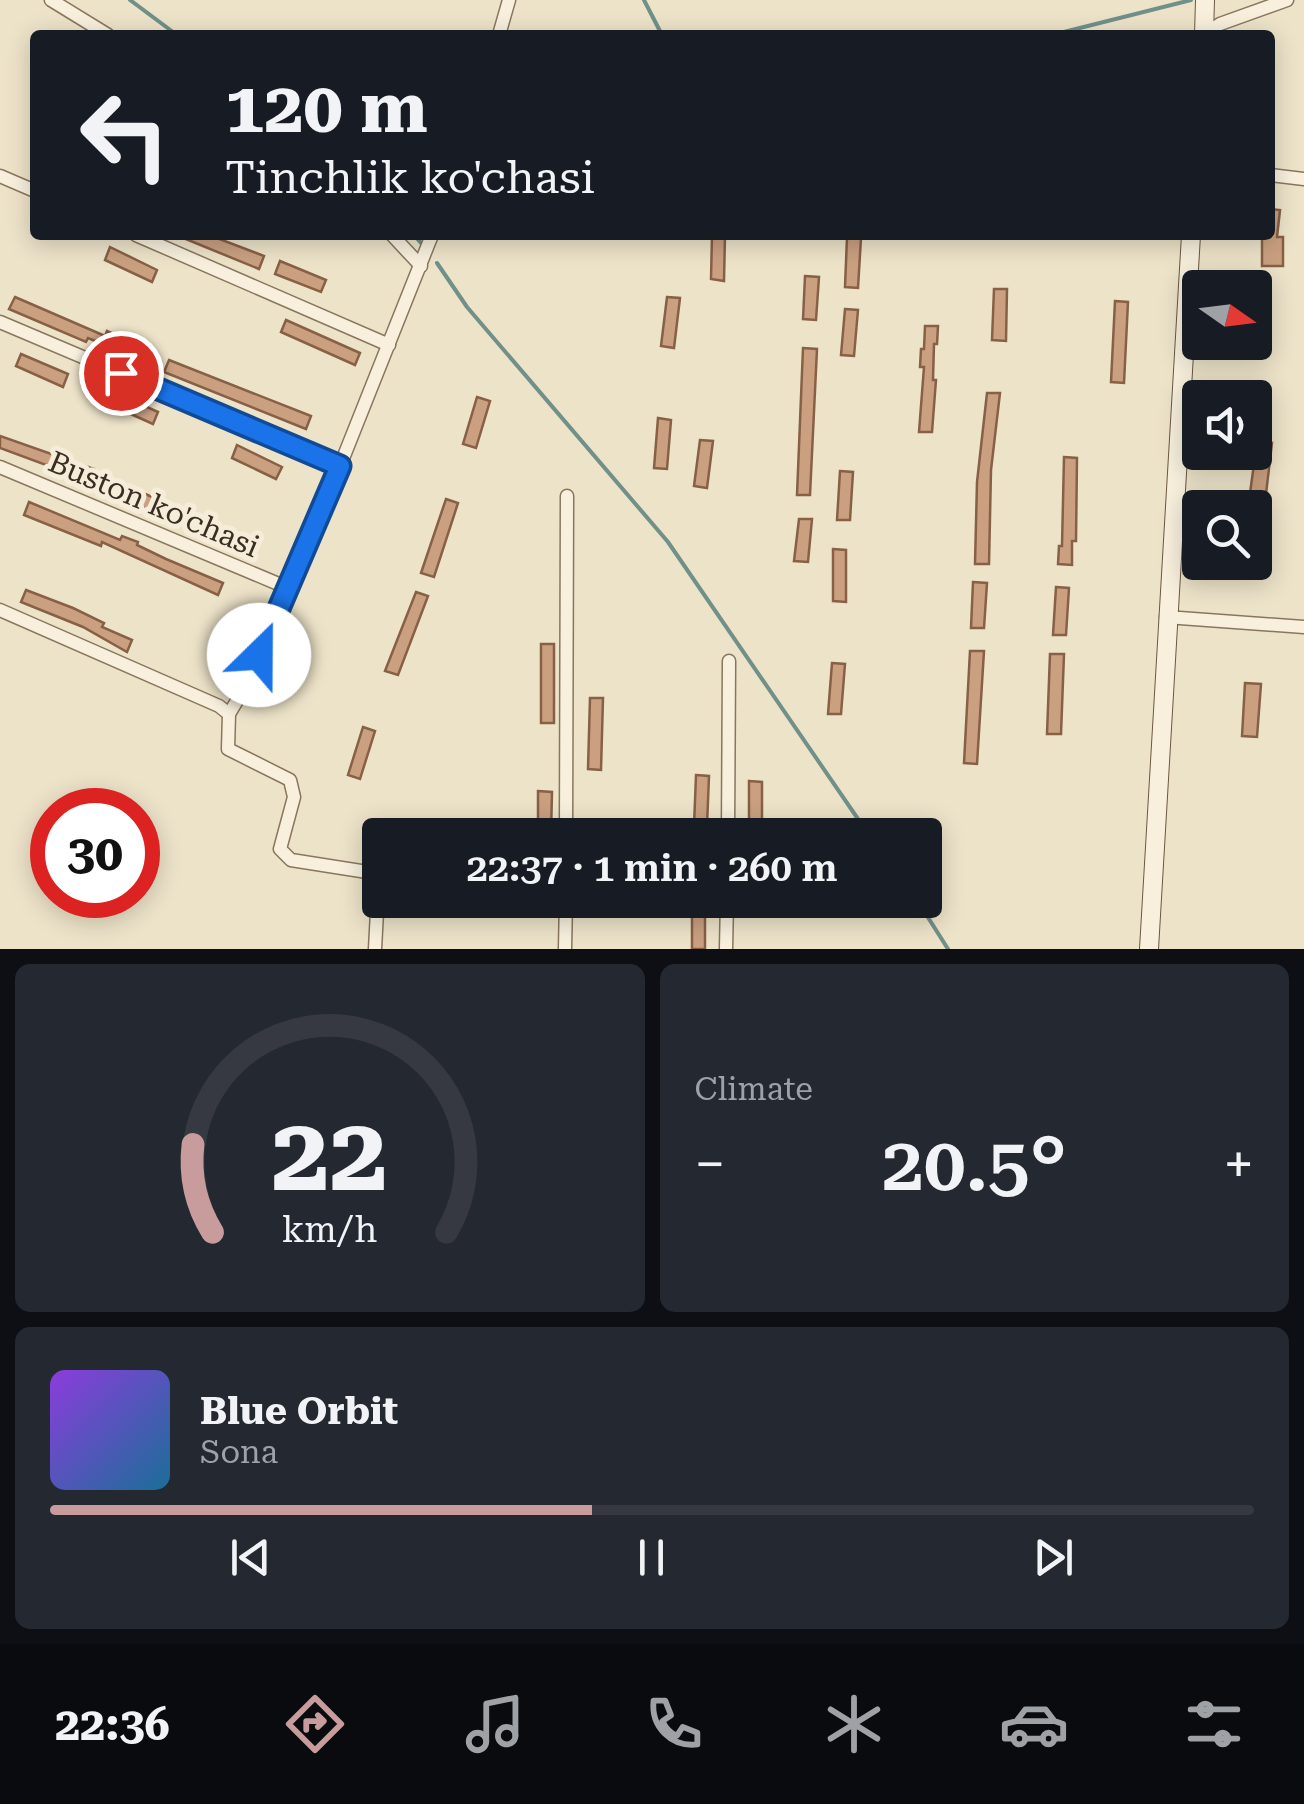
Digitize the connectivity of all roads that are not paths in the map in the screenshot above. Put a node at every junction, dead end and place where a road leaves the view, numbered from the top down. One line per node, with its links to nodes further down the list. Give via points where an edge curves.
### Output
1 (51, 0): 5 (street)
2 (508, 0): 6 (street)
3 (1206, 0): 7 (main road)
4 (1286, 0): 8 (street)
5 (100, 30)
6 (500, 30)
7 (1204, 30)
8 (1210, 30)
9 (0, 176): 12 (street)
10 (1275, 176): 11 (street)
11 (1304, 179)
12 (30, 189)
13 (148, 240): 19 (street)
14 (397, 240): 17 (street)
15 (430, 240): 17 (street)
16 (1191, 240): 25 (main road)
17 (420, 266): 19 (street)
18 (0, 322): 21 (street)
19 (389, 344): 21 (street)
20 (0, 466): 23 (street, Buston ko'chasi)
21 (340, 466): 23 (street)
22 (568, 496): 29 (street)
23 (288, 588): 28 (street)
24 (0, 610): 28 (street)
25 (1166, 617): 26 (street); 38 (main road)
26 (1304, 627)
27 (729, 661): 30 (street)
28 (230, 714): 31 (street, via 228,749 290,780 294,796 280,849 291,860)
29 (566, 818)
30 (728, 818)
31 (362, 871)
32 (377, 918): 35 (street)
33 (566, 918): 36 (street)
34 (727, 918): 37 (street)
35 (375, 949)
36 (565, 949)
37 (726, 949)
38 (1149, 949)

